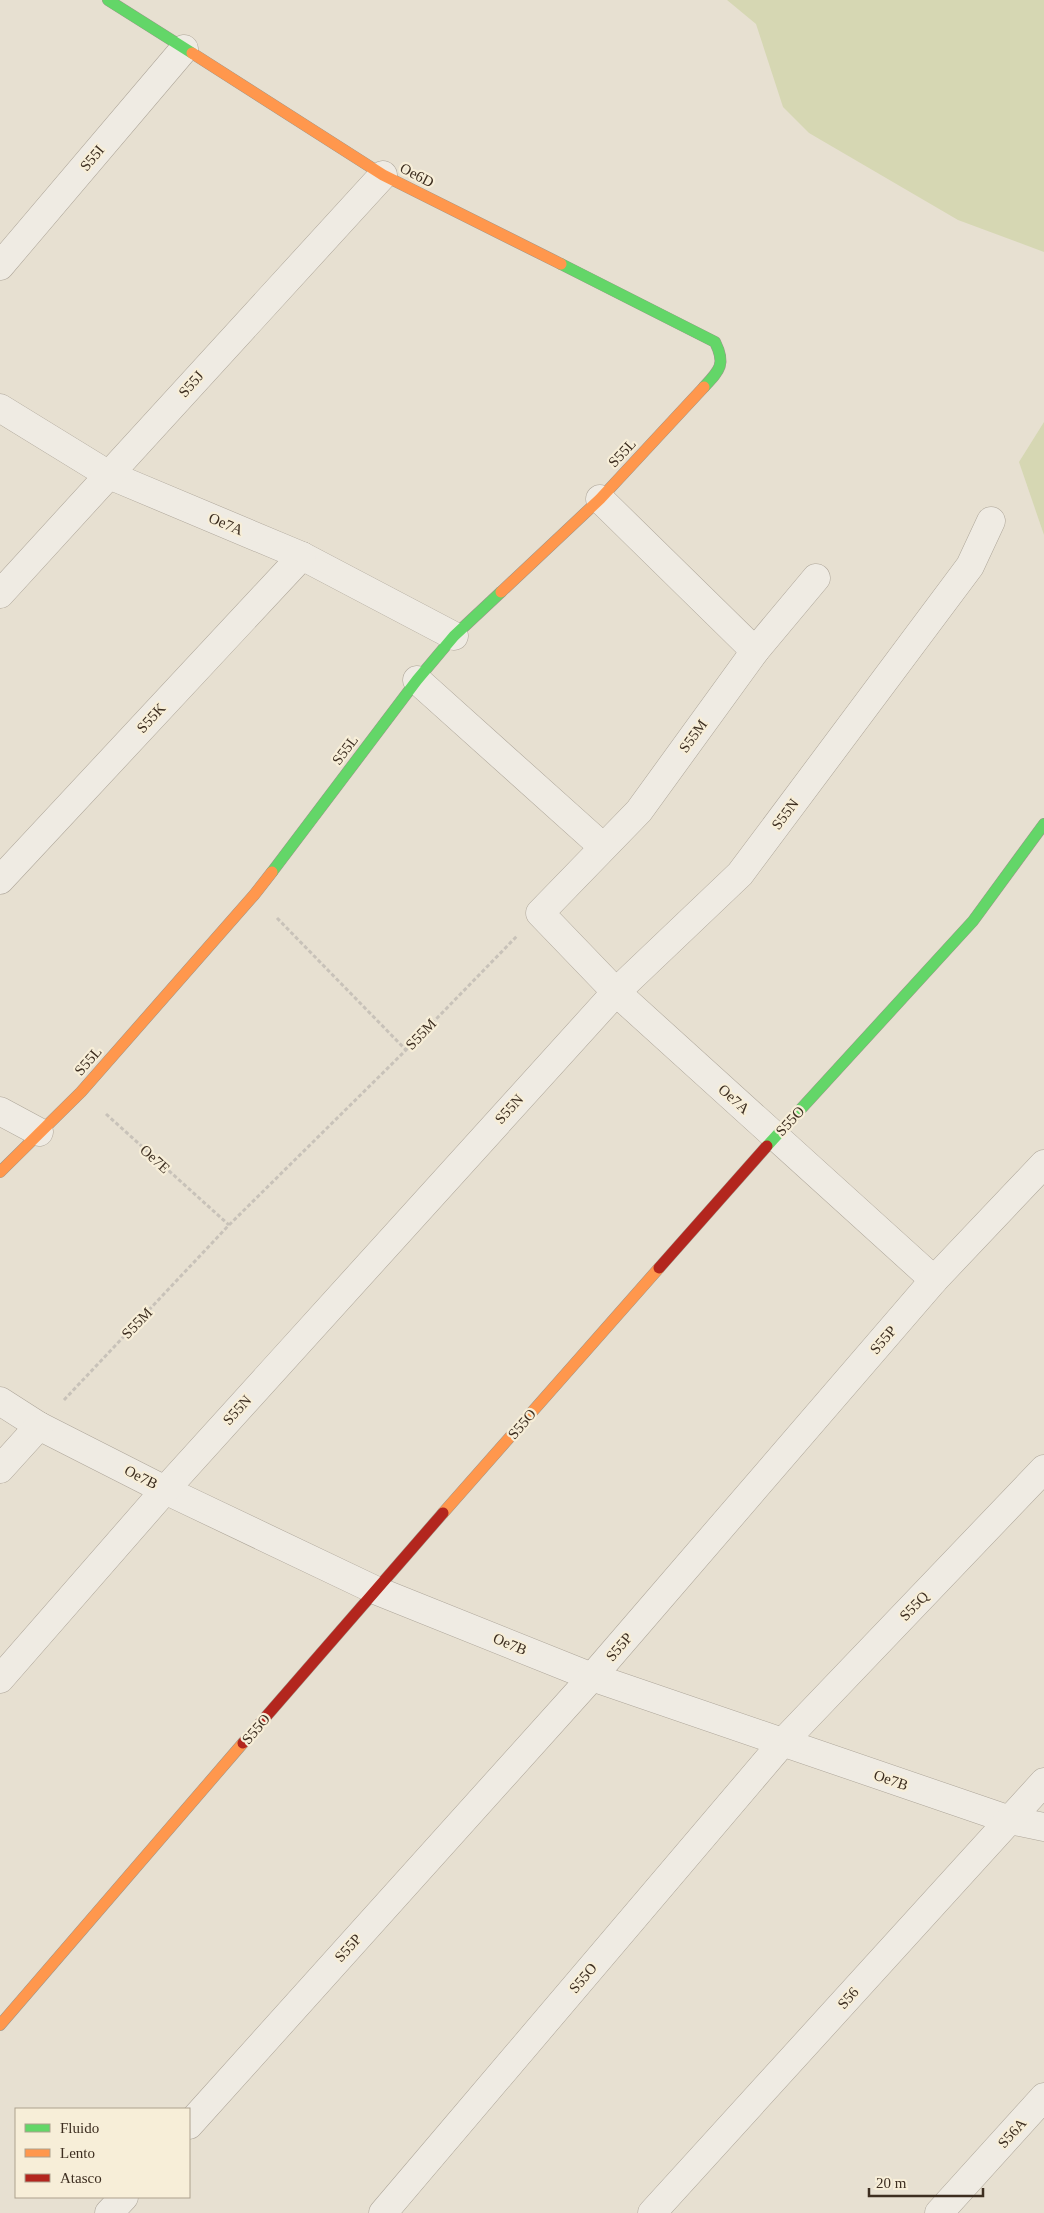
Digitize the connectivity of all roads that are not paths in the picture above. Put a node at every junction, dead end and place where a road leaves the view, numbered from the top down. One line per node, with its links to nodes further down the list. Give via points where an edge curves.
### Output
1 (108, 0): 2 (street, Oe6D)
2 (184, 49): 3 (street, Oe6D); 4 (street, S55I)
3 (383, 175): 5 (street, Oe6D, via 715,342); 7 (street, S55J)
4 (3, 256)
5 (722, 356): 8 (street, S55L, via 719,371)
6 (0, 408): 7 (street, Oe7A)
7 (108, 475): 10 (street, Oe7A); 12 (street, S55J)
8 (600, 499): 13 (street, S55L); 14 (street)
9 (991, 521): 20 (street, S55N, via 970,566 740,874)
10 (302, 556): 13 (street, Oe7A); 18 (street, S55K)
11 (816, 578): 14 (street, S55M)
12 (0, 594)
13 (454, 636): 15 (street, S55L)
14 (755, 651): 17 (street, S55M, via 639,811)
15 (417, 680): 17 (street); 22 (street, S55L, via 254,895 81,1092)
16 (1044, 824): 23 (street, S55O, via 973,922)
17 (603, 847): 19 (street, S55M)
18 (0, 880)
19 (540, 913): 20 (street, Oe7A)
20 (616, 992): 23 (street, Oe7A); 31 (street, S55N)
21 (0, 1111): 22 (street)
22 (39, 1132): 25 (street, S55L)
23 (775, 1137): 26 (street, Oe7A); 32 (street, S55O)
24 (1044, 1164): 26 (street, S55P)
25 (0, 1172)
26 (934, 1280): 33 (street, S55P)
27 (0, 1402): 28 (street, Oe7B)
28 (39, 1426): 29 (street); 31 (street, Oe7B)
29 (0, 1469)
30 (1044, 1469): 35 (street, S55Q)
31 (165, 1490): 32 (street, Oe7B); 34 (street, S55N)
32 (375, 1590): 33 (street, Oe7B); 39 (street, S55O)
33 (592, 1678): 35 (street, Oe7B); 41 (street, S55P)
34 (0, 1679)
35 (783, 1742): 37 (street, Oe7B); 44 (street, S55O)
36 (1044, 1782): 37 (street, S56)
37 (1010, 1820): 38 (street, Oe7B); 45 (street, S56)
38 (1044, 1827)
39 (0, 2025)
40 (1044, 2098): 46 (street, S56A)
41 (190, 2124)
42 (123, 2198): 43 (street)
43 (109, 2213)
44 (383, 2213)
45 (652, 2213)
46 (939, 2213)

